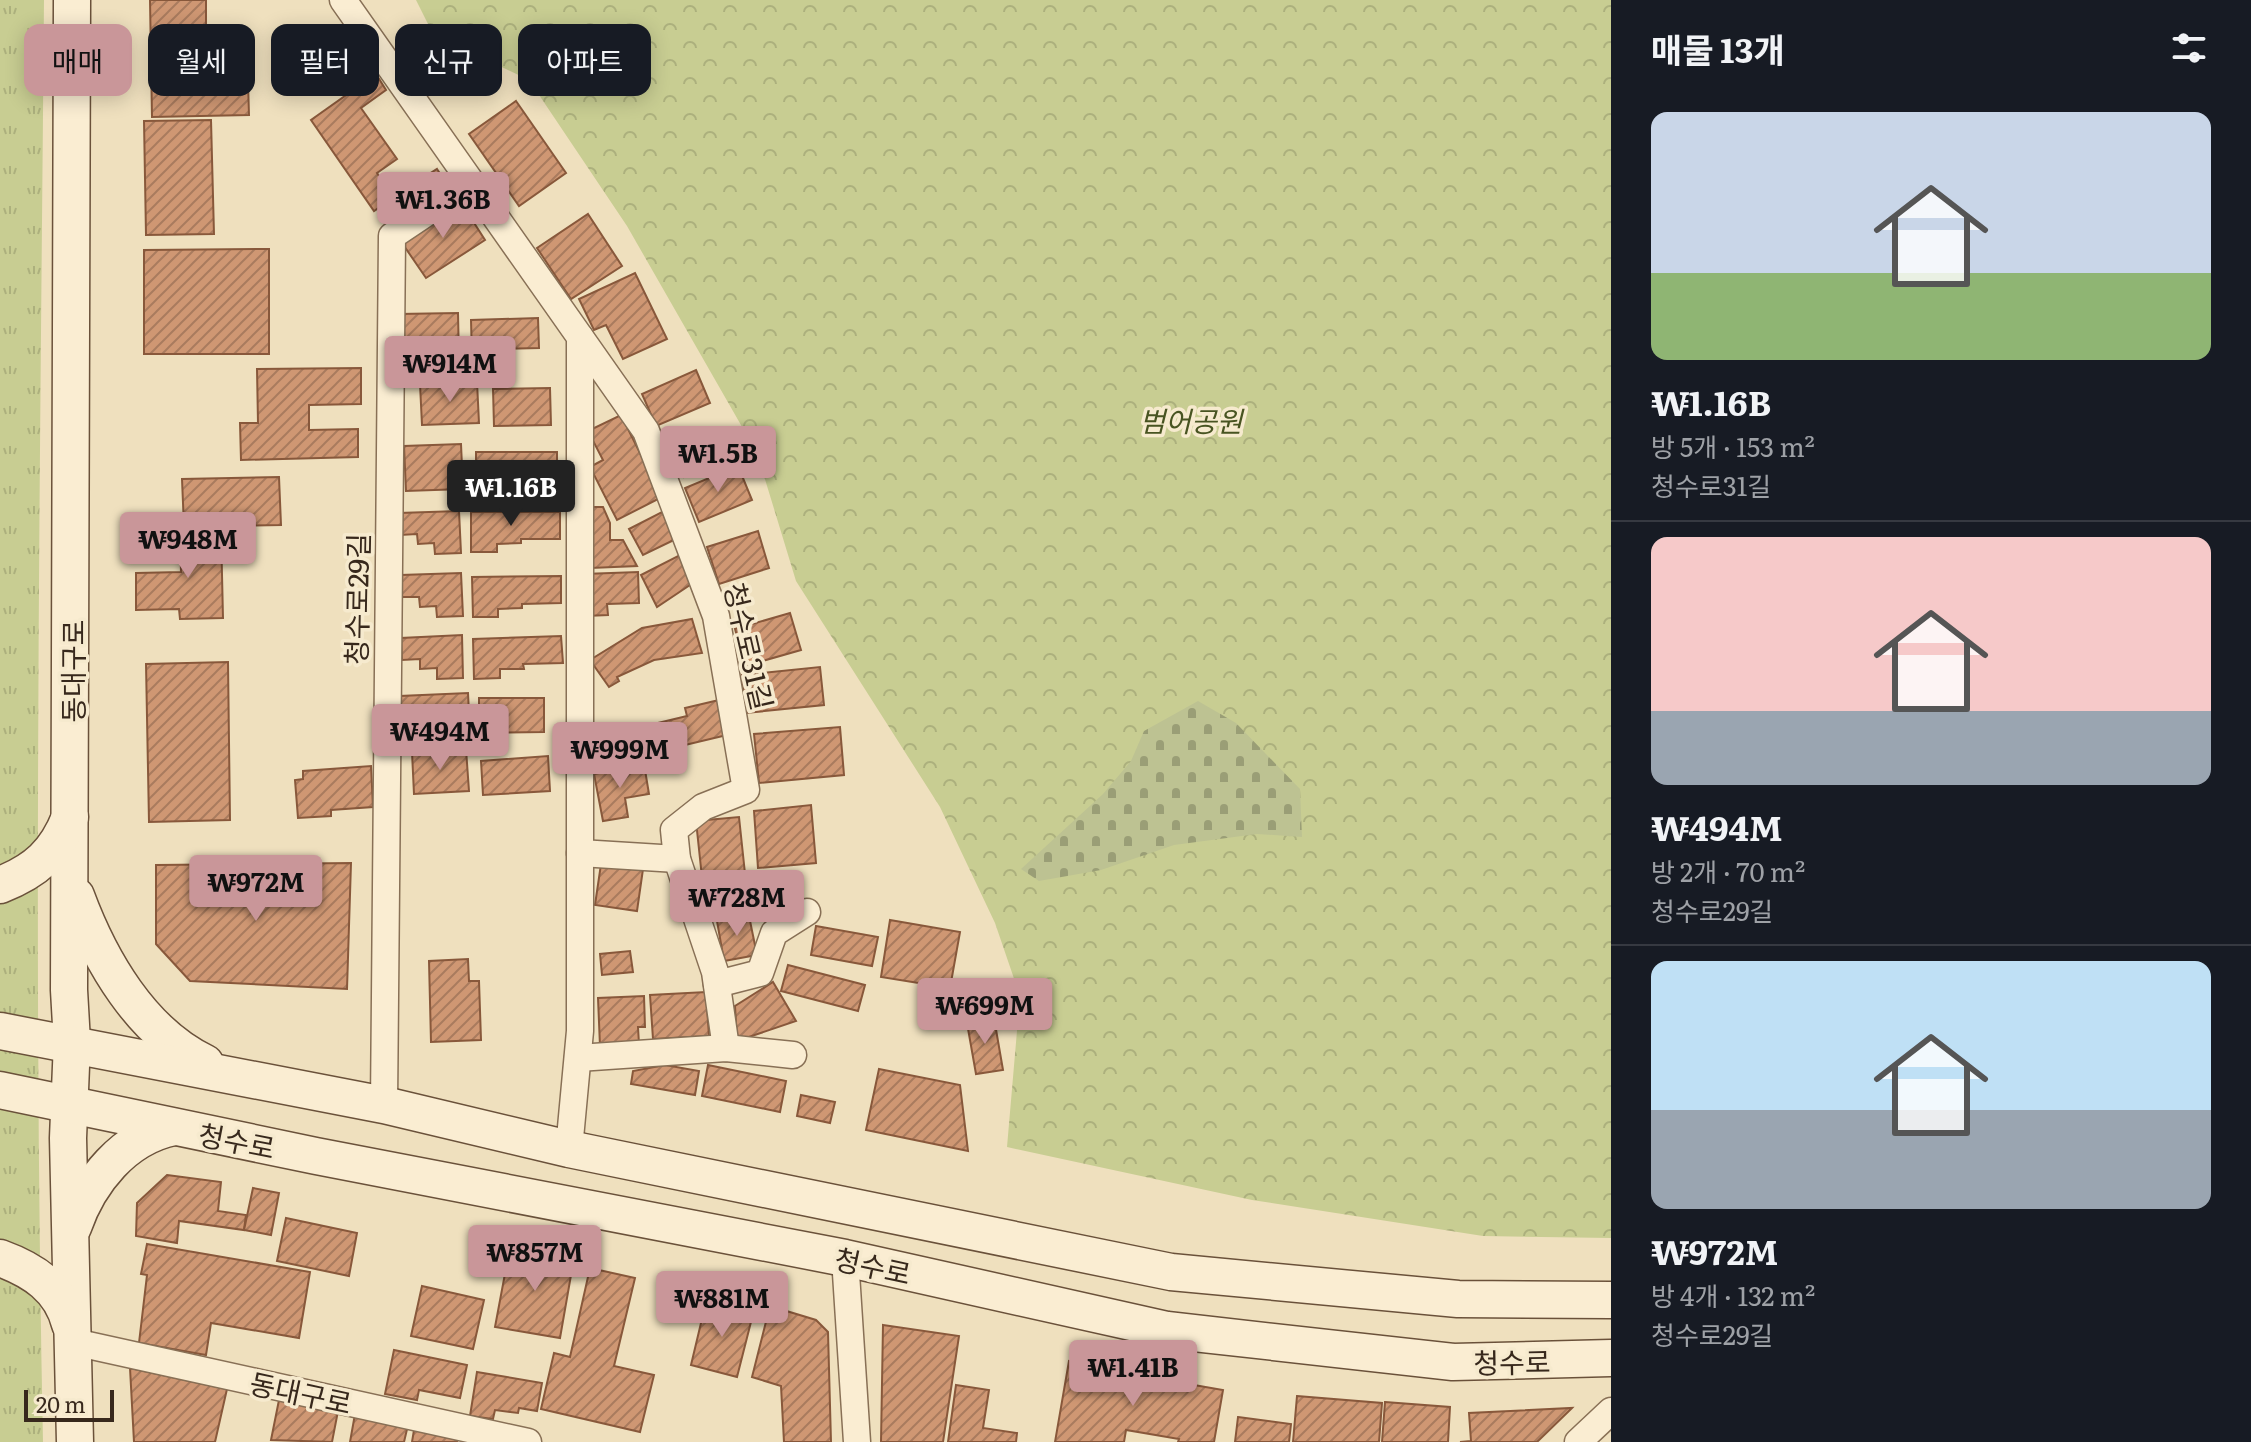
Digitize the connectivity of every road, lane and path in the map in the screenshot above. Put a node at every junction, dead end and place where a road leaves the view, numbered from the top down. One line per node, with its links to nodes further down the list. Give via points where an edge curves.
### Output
1 (72, 0): 5 (main road, 동대구로)
2 (343, 0): 3 (street, 청수로31길)
3 (471, 183): 4 (street, 청수로31길); 20 (street, 청수로29길, via 392,236)
4 (580, 337): 6 (street); 7 (street, 청수로31길, via 646,431 716,616 746,790 703,807 674,830)
5 (72, 792): 8 (main road, 동대구로); 9 (main road, via 65,829 44,861)
6 (580, 853): 7 (street); 16 (street)
7 (677, 859): 11 (street, 청수로31길)
8 (71, 882): 13 (main road, 동대구로); 17 (main road, via 110,968 150,1022 175,1048)
9 (0, 885)
10 (807, 912): 11 (street, via 774,933 760,973)
11 (717, 984): 14 (street, 청수로31길)
12 (0, 1031): 13 (main road, 청수로)
13 (72, 1042): 17 (main road, 청수로); 19 (main road, 동대구로)
14 (726, 1048): 15 (street); 16 (street)
15 (793, 1055)
16 (578, 1058): 22 (street)
17 (235, 1078): 20 (main road, 청수로)
18 (0, 1090): 19 (main road, 청수로)
19 (69, 1103): 21 (main road, 청수로); 23 (main road, 동대구로)
20 (384, 1105): 22 (main road, 청수로)
21 (174, 1127): 23 (main road, via 155,1131 106,1168); 25 (main road, 청수로)
22 (569, 1149): 26 (main road, 청수로, via 1171,1272 1458,1299)
23 (69, 1236): 27 (main road, 동대구로)
24 (0, 1258): 27 (main road, via 25,1267 49,1285 67,1311)
25 (845, 1258): 28 (main road, 청수로, via 1167,1330 1453,1362); 32 (street)
26 (1611, 1300)
27 (74, 1342): 30 (main road, 동대구로); 31 (street, 동대구로)
28 (1611, 1358)
29 (1611, 1411): 33 (street)
30 (75, 1442)
31 (528, 1442)
32 (857, 1442)
33 (1578, 1442)

